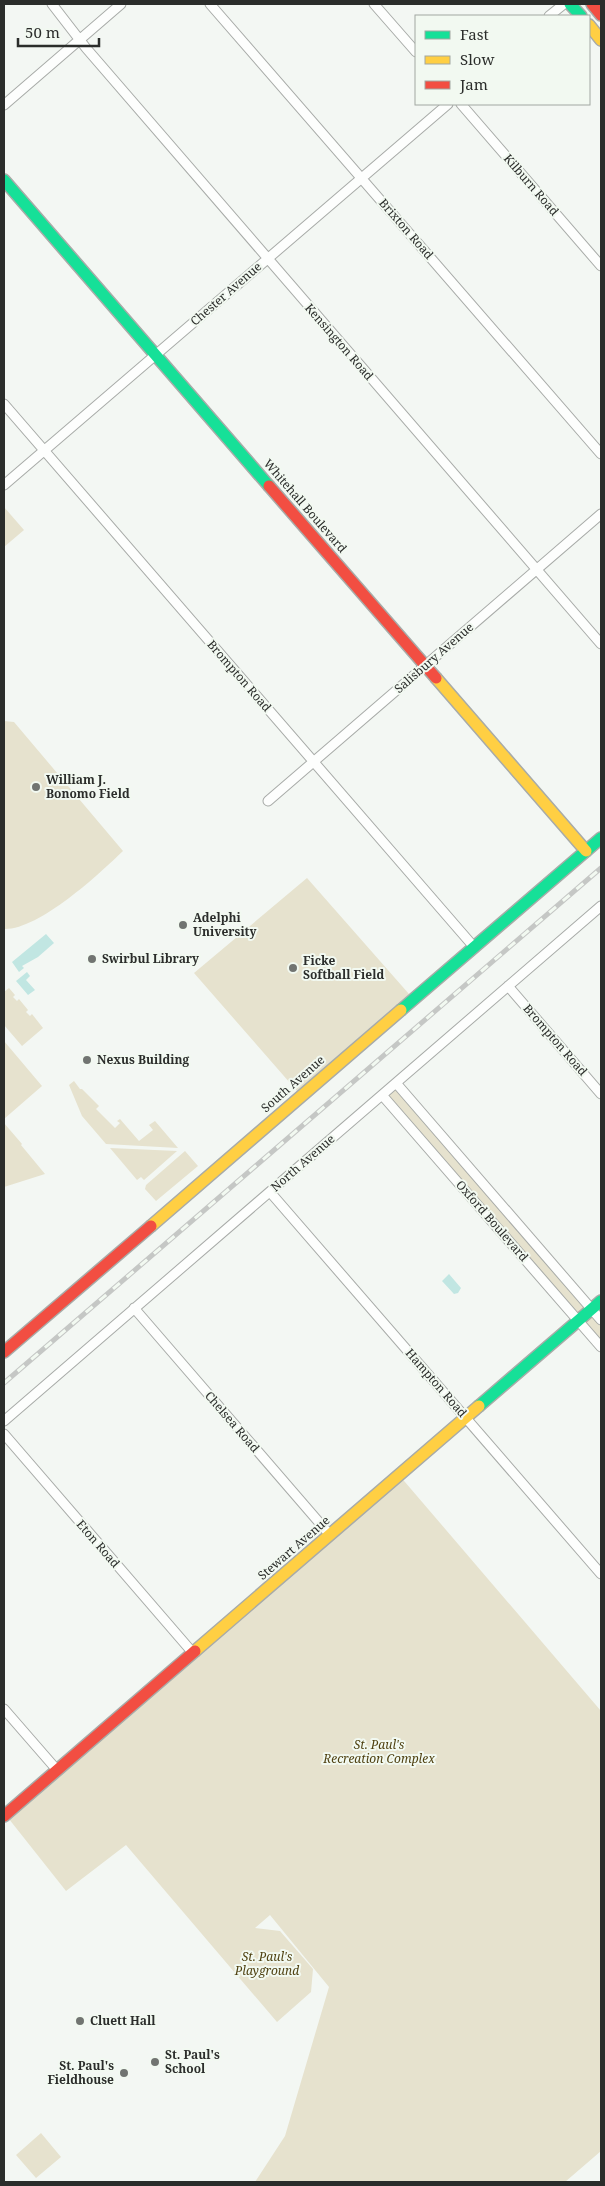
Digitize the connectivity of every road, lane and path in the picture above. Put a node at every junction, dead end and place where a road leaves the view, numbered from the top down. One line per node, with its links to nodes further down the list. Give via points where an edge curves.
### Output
1 (52, 4): 12 (street, Kensington Road)
2 (121, 4): 12 (street)
3 (210, 4): 18 (street, Brixton Road)
4 (374, 4): 14 (street)
5 (564, 4): 8 (street)
6 (570, 4): 9 (street)
7 (592, 4): 10 (street)
8 (550, 15)
9 (580, 15)
10 (601, 15)
11 (590, 26): 13 (street)
12 (79, 39): 15 (street); 20 (street, Kensington Road)
13 (601, 40)
14 (415, 51)
15 (4, 105)
16 (447, 105): 18 (street, Chester Avenue)
17 (462, 105): 21 (street, Kilburn Road)
18 (361, 178): 20 (street, Chester Avenue); 25 (street, Brixton Road)
19 (4, 180): 22 (street, Whitehall Boulevard)
20 (267, 259): 22 (street, Chester Avenue); 28 (street, Kensington Road)
21 (601, 266)
22 (155, 355): 24 (street, Chester Avenue); 30 (street, Whitehall Boulevard)
23 (4, 404): 24 (street, Brompton Road)
24 (44, 450): 26 (street, Chester Avenue); 31 (street, Brompton Road)
25 (601, 454)
26 (4, 485)
27 (601, 514): 28 (street, Salisbury Avenue)
28 (537, 569): 29 (street, Kensington Road); 30 (street, Salisbury Avenue)
29 (601, 644)
30 (425, 666): 31 (street, Salisbury Avenue); 34 (street, Whitehall Boulevard)
31 (314, 762): 32 (street, Salisbury Avenue); 36 (street, Brompton Road)
32 (268, 801)
33 (601, 838): 34 (street, South Avenue)
34 (586, 851): 36 (street, South Avenue)
35 (601, 906): 37 (street, North Avenue)
36 (474, 947): 50 (street, South Avenue)
37 (508, 986): 38 (street, North Avenue); 39 (street, Brompton Road)
38 (396, 1083): 40 (street, North Avenue); 42 (street, Oxford Boulevard)
39 (601, 1094)
40 (382, 1095): 41 (street, North Avenue); 43 (street, Oxford Boulevard)
41 (270, 1192): 45 (street, North Avenue); 51 (street, Hampton Road)
42 (490, 1192): 43 (street); 46 (street, Oxford Boulevard)
43 (477, 1204): 48 (street, Oxford Boulevard)
44 (601, 1301): 46 (street, Stewart Avenue)
45 (134, 1308): 52 (street, North Avenue); 54 (street, Chelsea Road)
46 (592, 1309): 47 (street, Oxford Boulevard); 48 (street, Stewart Avenue)
47 (601, 1320)
48 (578, 1321): 49 (street, Oxford Boulevard); 51 (street, Stewart Avenue)
49 (601, 1348)
50 (4, 1352)
51 (466, 1418): 54 (street, Stewart Avenue); 55 (street, Hampton Road)
52 (4, 1420)
53 (4, 1434): 56 (street, Eton Road)
54 (330, 1535): 56 (street, Stewart Avenue)
55 (601, 1574)
56 (193, 1653): 58 (street, Stewart Avenue)
57 (4, 1709): 58 (street)
58 (57, 1770): 59 (street, Stewart Avenue)
59 (4, 1816)

